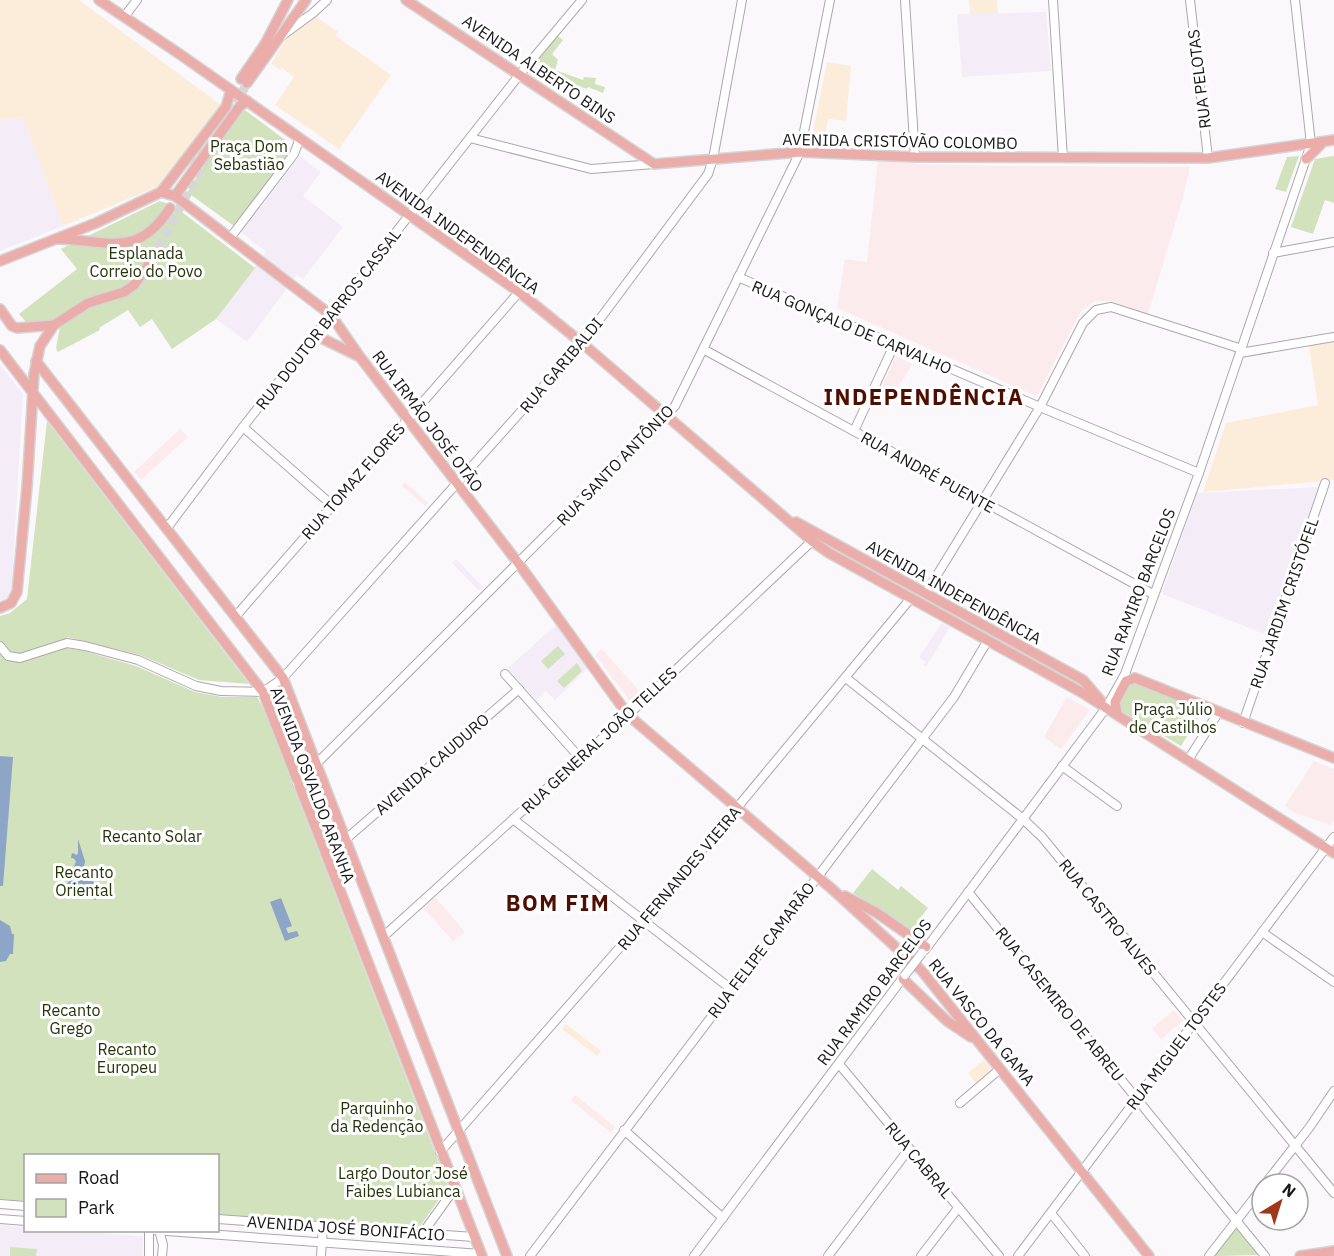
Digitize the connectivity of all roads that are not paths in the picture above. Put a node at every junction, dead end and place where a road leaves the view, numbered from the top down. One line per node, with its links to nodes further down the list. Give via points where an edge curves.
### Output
1 (99, 0): 14 (main road, AVENIDA INDEPENDÊNCIA)
2 (137, 0): 14 (street)
3 (288, 0): 15 (main road, via 244,81)
4 (306, 0): 15 (main road)
5 (327, 0): 15 (street)
6 (406, 0): 16 (main road, AVENIDA ALBERTO BINS)
7 (582, 0): 16 (street, RUA DOUTOR BARROS CASSAL)
8 (742, 0): 28 (street, RUA GARIBALDI)
9 (830, 0): 24 (street, RUA SANTO ANTÔNIO)
10 (905, 0): 25 (street)
11 (1053, 0): 26 (street)
12 (1190, 0): 27 (street, RUA PELOTAS)
13 (1295, 0): 23 (street, RUA RAMIRO BARCELOS)
14 (124, 17): 17 (main road, AVENIDA INDEPENDÊNCIA)
15 (279, 38)
16 (520, 74): 20 (street, RUA DOUTOR BARROS CASSAL); 30 (main road, AVENIDA ALBERTO BINS)
17 (231, 90): 18 (main road, AVENIDA INDEPENDÊNCIA); 31 (main road, via 226,107)
18 (247, 101): 19 (main road, AVENIDA INDEPENDÊNCIA); 32 (main road)
19 (300, 138): 34 (main road, AVENIDA INDEPENDÊNCIA); 35 (street, via 294,154)
20 (470, 138): 30 (street, AVENIDA CRISTÓVÃO COLOMBO, via 591,170); 34 (street, RUA DOUTOR BARROS CASSAL)
21 (1334, 140): 22 (main road, AVENIDA CRISTÓVÃO COLOMBO)
22 (1323, 142): 23 (main road, AVENIDA CRISTÓVÃO COLOMBO); 29 (main road)
23 (1311, 144): 27 (main road, AVENIDA CRISTÓVÃO COLOMBO); 29 (street, RUA RAMIRO BARCELOS)
24 (800, 152): 25 (main road, AVENIDA CRISTÓVÃO COLOMBO); 28 (main road, AVENIDA CRISTÓVÃO COLOMBO); 45 (street, RUA SANTO ANTÔNIO)
25 (915, 157): 26 (main road, AVENIDA CRISTÓVÃO COLOMBO)
26 (1063, 158): 27 (main road, AVENIDA CRISTÓVÃO COLOMBO)
27 (1208, 158)
28 (713, 159): 30 (main road, AVENIDA CRISTÓVÃO COLOMBO); 52 (street, RUA GARIBALDI, via 708,174)
29 (1306, 159): 38 (street, RUA RAMIRO BARCELOS)
30 (654, 164)
31 (161, 192): 32 (main road, RUA IRMÃO JOSÉ OTÃO); 36 (main road)
32 (178, 192): 35 (main road, RUA IRMÃO JOSÉ OTÃO, via 183,203)
33 (170, 208): 36 (main road, via 152,231 130,243)
34 (410, 214): 46 (main road, AVENIDA INDEPENDÊNCIA); 48 (street, RUA DOUTOR BARROS CASSAL)
35 (230, 238): 48 (main road, RUA IRMÃO JOSÉ OTÃO)
36 (52, 240): 41 (main road)
37 (1334, 242): 39 (street)
38 (1277, 243): 39 (street); 40 (street, RUA RAMIRO BARCELOS)
39 (1288, 250): 40 (street)
40 (1274, 253): 55 (street, RUA RAMIRO BARCELOS)
41 (10, 255): 42 (main road); 44 (main road)
42 (0, 256)
43 (152, 260): 49 (main road, via 124,292 88,303)
44 (0, 261)
45 (738, 277): 53 (street, RUA GONÇALO DE CARVALHO); 54 (street, RUA SANTO ANTÔNIO)
46 (519, 292): 52 (main road, AVENIDA INDEPENDÊNCIA); 63 (street, RUA TOMAZ FLORES)
47 (0, 309): 49 (main road, via 17,328)
48 (331, 315): 50 (street, RUA DOUTOR BARROS CASSAL); 57 (main road, RUA IRMÃO JOSÉ OTÃO)
49 (54, 325): 58 (main road, via 40,346)
50 (315, 335): 57 (main road); 65 (street, RUA DOUTOR BARROS CASSAL)
51 (1334, 337): 55 (street, via 1251,351)
52 (582, 343): 62 (main road, AVENIDA INDEPENDÊNCIA); 69 (street, RUA GARIBALDI)
53 (894, 345): 60 (street, RUA GONÇALO DE CARVALHO); 66 (street)
54 (703, 349): 62 (street, RUA SANTO ANTÔNIO, via 675,406); 66 (street, RUA ANDRÉ PUENTE)
55 (1242, 349): 60 (street, via 1111,307 1096,310 1083,323); 67 (street, RUA RAMIRO BARCELOS)
56 (0, 350): 59 (main road, AVENIDA OSVALDO ARANHA)
57 (360, 357): 63 (main road, RUA IRMÃO JOSÉ OTÃO)
58 (36, 361): 59 (main road); 73 (main road, AVENIDA OSVALDO ARANHA)
59 (33, 395): 61 (main road, AVENIDA OSVALDO ARANHA); 64 (main road)
60 (1040, 407): 67 (street, RUA GONÇALO DE CARVALHO); 70 (street)
61 (45, 410): 64 (main road); 89 (main road, AVENIDA OSVALDO ARANHA)
62 (666, 416): 72 (main road, AVENIDA INDEPENDÊNCIA); 75 (street, RUA SANTO ANTÔNIO)
63 (408, 418): 69 (main road, RUA IRMÃO JOSÉ OTÃO); 71 (street, RUA TOMAZ FLORES)
64 (31, 427): 79 (main road, via 17,592 10,603)
65 (243, 427): 71 (street); 73 (street, RUA DOUTOR BARROS CASSAL)
66 (854, 431): 70 (street, RUA ANDRÉ PUENTE)
67 (1199, 473): 77 (street, RUA RAMIRO BARCELOS)
68 (1325, 483): 94 (street, RUA JARDIM CRISTÓFEL)
69 (457, 484): 75 (main road, RUA IRMÃO JOSÉ OTÃO); 85 (street, RUA GARIBALDI)
70 (982, 502): 76 (street); 77 (street, RUA ANDRÉ PUENTE)
71 (332, 505): 80 (street, RUA TOMAZ FLORES)
72 (780, 513): 74 (main road, AVENIDA INDEPENDÊNCIA); 76 (main road, AVENIDA INDEPENDÊNCIA)
73 (167, 528): 80 (main road, AVENIDA OSVALDO ARANHA)
74 (812, 541): 78 (main road, AVENIDA INDEPENDÊNCIA); 93 (street, RUA GENERAL JOÃO TELLES)
75 (519, 564): 93 (main road, RUA IRMÃO JOSÉ OTÃO); 99 (street, RUA SANTO ANTÔNIO)
76 (926, 593): 90 (main road, AVENIDA INDEPENDÊNCIA, via 1083,680)
77 (1154, 594): 84 (street, RUA RAMIRO BARCELOS)
78 (911, 598): 81 (main road, AVENIDA INDEPENDÊNCIA); 86 (street, RUA FERNANDES VIEIRA)
79 (0, 608)
80 (235, 617): 85 (main road, AVENIDA OSVALDO ARANHA)
81 (988, 640): 90 (main road, AVENIDA INDEPENDÊNCIA); 95 (street, RUA FELIPE CAMARÃO)
82 (0, 646): 89 (street, via 8,656 20,658 67,643 85,646 138,660 196,686)
83 (505, 674): 88 (street)
84 (1125, 674): 87 (street); 90 (street, RUA RAMIRO BARCELOS)
85 (283, 678): 89 (street, RUA GARIBALDI); 99 (main road, AVENIDA OSVALDO ARANHA)
86 (846, 678): 95 (street, RUA CASTRO ALVES); 103 (street, RUA FERNANDES VIEIRA)
87 (1135, 678): 91 (main road); 92 (main road, RUA RAMIRO BARCELOS, via 1126,681 1114,702)
88 (519, 689): 96 (street); 107 (street, AVENIDA CAUDURO)
89 (263, 692): 101 (main road, AVENIDA OSVALDO ARANHA)
90 (1106, 708): 92 (main road, AVENIDA INDEPENDÊNCIA); 100 (street, RUA RAMIRO BARCELOS)
91 (1218, 713): 94 (main road); 98 (street)
92 (1117, 714): 98 (main road, AVENIDA INDEPENDÊNCIA)
93 (628, 715): 96 (street, RUA GENERAL JOÃO TELLES); 103 (main road, RUA VASCO DA GAMA)
94 (1243, 723): 97 (main road)
95 (923, 739): 105 (street, RUA CASTRO ALVES); 109 (street, RUA FELIPE CAMARÃO)
96 (580, 758): 104 (street, RUA GENERAL JOÃO TELLES)
97 (1334, 758)
98 (1188, 760): 108 (main road, AVENIDA INDEPENDÊNCIA)
99 (317, 764): 101 (street, RUA SANTO ANTÔNIO); 107 (main road, AVENIDA OSVALDO ARANHA)
100 (1062, 766): 102 (street); 105 (street, RUA RAMIRO BARCELOS)
101 (297, 783): 130 (main road, AVENIDA OSVALDO ARANHA)
102 (1117, 806)
103 (738, 808): 109 (main road, RUA VASCO DA GAMA); 112 (street, RUA FERNANDES VIEIRA)
104 (513, 819): 112 (street); 114 (street, RUA GENERAL JOÃO TELLES)
105 (1023, 819): 111 (street, RUA RAMIRO BARCELOS); 119 (street, RUA CASTRO ALVES)
106 (1334, 837): 108 (street, RUA MIGUEL TOSTES)
107 (346, 839): 114 (main road, AVENIDA OSVALDO ARANHA)
108 (1330, 851): 113 (street, RUA MIGUEL TOSTES)
109 (817, 876): 110 (main road, RUA VASCO DA GAMA); 118 (street, RUA FELIPE CAMARÃO)
110 (832, 889): 115 (main road, via 877,913); 120 (main road, RUA VASCO DA GAMA, via 922,971)
111 (968, 892): 115 (street, RUA RAMIRO BARCELOS); 124 (street, RUA CASEMIRO DE ABREU)
112 (643, 921): 118 (street); 127 (street, RUA FERNANDES VIEIRA)
113 (1262, 932): 117 (street); 119 (street, RUA MIGUEL TOSTES)
114 (384, 936): 127 (main road, AVENIDA OSVALDO ARANHA)
115 (924, 950): 116 (street, RUA RAMIRO BARCELOS, bridge)
116 (904, 977): 120 (main road, via 947,1021); 121 (street, RUA RAMIRO BARCELOS)
117 (1334, 982)
118 (731, 989): 126 (street, RUA FELIPE CAMARÃO)
119 (1194, 1022): 124 (street, RUA MIGUEL TOSTES); 128 (street, RUA CASTRO ALVES)
120 (980, 1044): 122 (main road, RUA VASCO DA GAMA)
121 (839, 1064): 129 (street, RUA CABRAL); 140 (street, RUA RAMIRO BARCELOS)
122 (1000, 1068): 125 (street); 131 (main road, RUA VASCO DA GAMA)
123 (1334, 1091): 128 (street)
124 (1137, 1099): 131 (street, RUA MIGUEL TOSTES); 144 (street, RUA CASEMIRO DE ABREU)
125 (960, 1103)
126 (624, 1130): 140 (street); 161 (street, RUA FELIPE CAMARÃO)
127 (460, 1132): 130 (street, RUA FERNANDES VIEIRA); 160 (main road, AVENIDA OSVALDO ARANHA)
128 (1296, 1145): 132 (street); 134 (street, RUA CASTRO ALVES)
129 (909, 1149): 138 (street, RUA CABRAL); 162 (street)
130 (440, 1152): 133 (main road, AVENIDA OSVALDO ARANHA)
131 (1083, 1171): 139 (street, RUA MIGUEL TOSTES); 167 (main road, RUA VASCO DA GAMA)
132 (1275, 1172)
133 (455, 1188): 149 (street); 151 (main road, AVENIDA OSVALDO ARANHA)
134 (1334, 1193)
135 (1250, 1203): 144 (street)
136 (0, 1204): 137 (street)
137 (24, 1206)
138 (958, 1208): 163 (street); 164 (street, RUA CABRAL)
139 (1051, 1213): 165 (street, RUA MIGUEL TOSTES); 166 (street)
140 (723, 1218): 156 (street, RUA RAMIRO BARCELOS)
141 (219, 1219): 145 (street, AVENIDA JOSÉ BONIFÁCIO)
142 (0, 1220): 143 (street)
143 (24, 1221)
144 (1236, 1221): 168 (street); 169 (street, RUA CASEMIRO DE ABREU)
145 (323, 1227): 149 (street, AVENIDA JOSÉ BONIFÁCIO); 152 (street)
146 (151, 1232): 157 (street)
147 (159, 1232): 158 (street)
148 (173, 1232): 152 (street, AVENIDA JOSÉ BONIFÁCIO)
149 (422, 1233): 150 (street, AVENIDA JOSÉ BONIFÁCIO)
150 (444, 1235): 151 (street, AVENIDA JOSÉ BONIFÁCIO); 153 (street, via 446,1246)
151 (474, 1237): 155 (main road, AVENIDA OSVALDO ARANHA)
152 (322, 1243): 153 (street, AVENIDA JOSÉ BONIFÁCIO); 159 (street)
153 (441, 1251): 155 (street, AVENIDA JOSÉ BONIFÁCIO)
154 (1334, 1251): 170 (main road)
155 (481, 1255)
156 (696, 1255)
157 (149, 1256)
158 (162, 1256)
159 (321, 1256)
160 (507, 1256)
161 (530, 1256)
162 (828, 1256)
163 (921, 1256)
164 (999, 1256)
165 (1018, 1256)
166 (1085, 1256)
167 (1149, 1256)
168 (1209, 1256)
169 (1265, 1256)
170 (1300, 1256)

